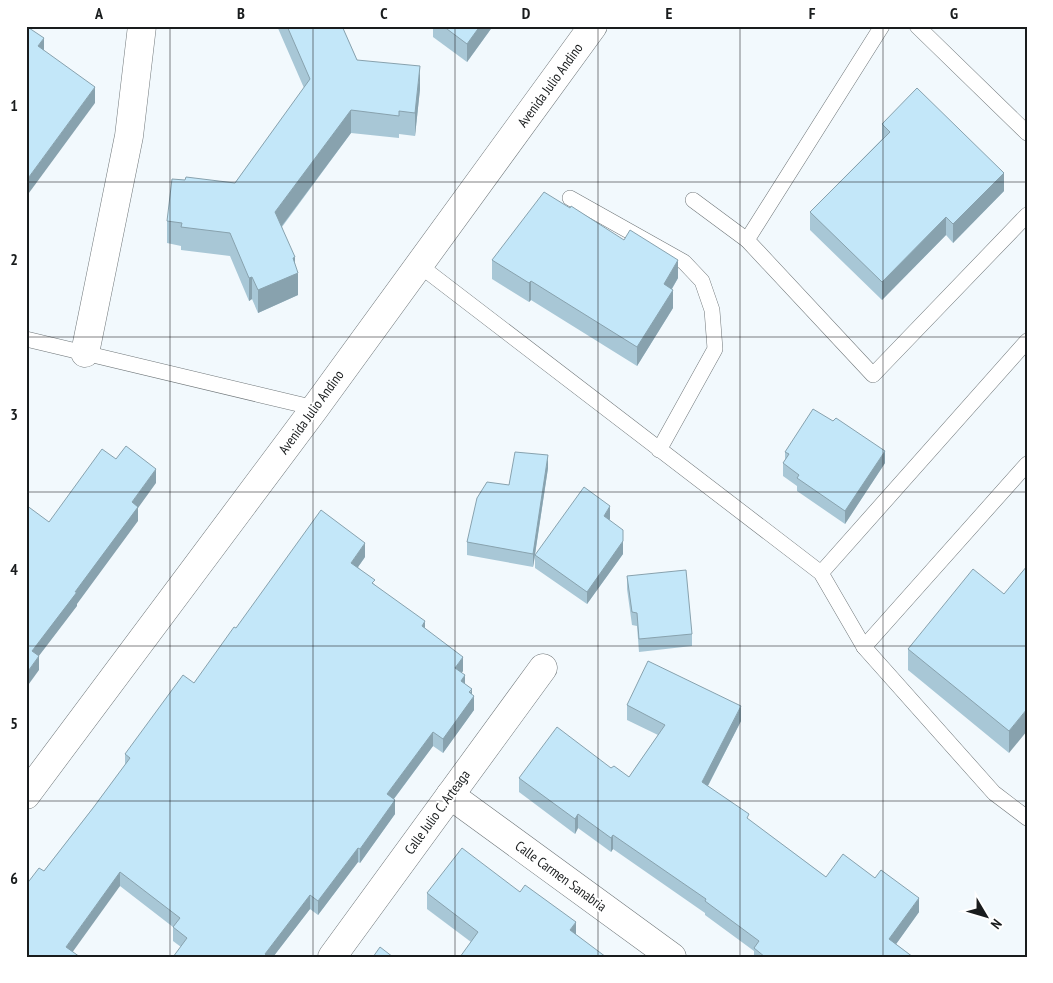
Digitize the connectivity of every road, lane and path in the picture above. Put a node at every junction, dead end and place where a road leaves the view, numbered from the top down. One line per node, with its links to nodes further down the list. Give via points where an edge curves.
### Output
1 (142, 26): 13 (street, via 129,136)
2 (592, 26): 10 (street, Avenida Julio Andino)
3 (882, 26): 9 (lane)
4 (917, 26): 5 (lane)
5 (1027, 133)
6 (570, 198): 15 (lane, via 684,262 702,281 712,310 715,349)
7 (693, 200): 9 (lane)
8 (1027, 215): 9 (lane, via 873,375)
9 (747, 240)
10 (419, 265): 14 (street, Avenida Julio Andino); 15 (lane)
11 (26, 339): 13 (lane)
12 (1027, 341): 17 (lane)
13 (85, 353): 14 (lane)
14 (315, 408): 20 (street, Avenida Julio Andino)
15 (660, 450): 17 (lane)
16 (1027, 464): 18 (lane)
17 (821, 573): 18 (lane)
18 (864, 647): 22 (lane, via 994,793)
19 (543, 668): 21 (street, Calle Julio C. Arteaga)
20 (26, 795)
21 (450, 795): 23 (street, Calle Julio C. Arteaga); 24 (street, Calle Carmen Sanabria)
22 (1027, 818)
23 (332, 957)
24 (672, 957)

